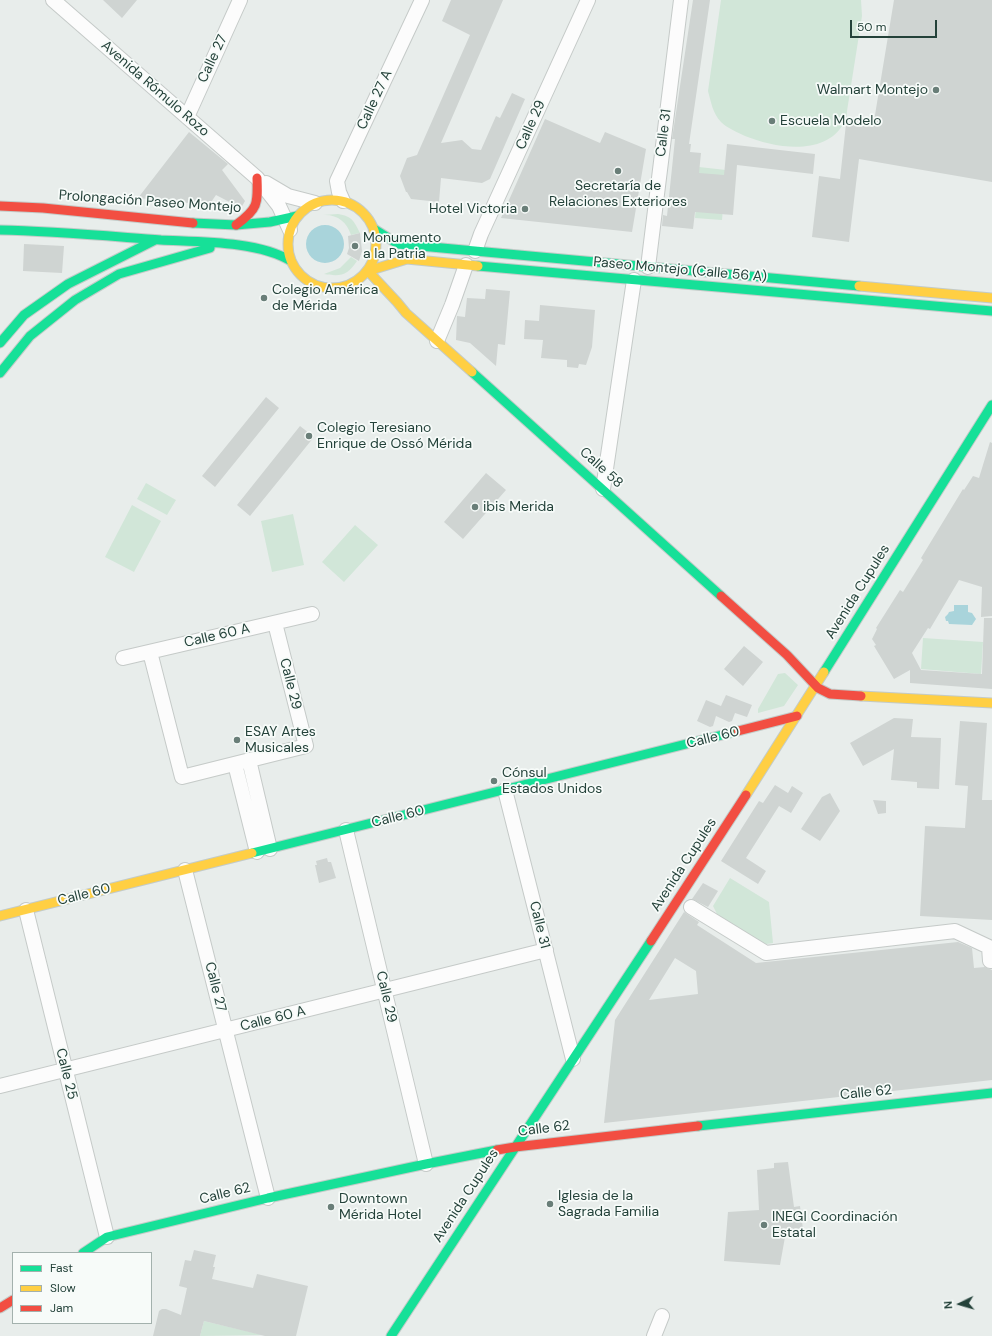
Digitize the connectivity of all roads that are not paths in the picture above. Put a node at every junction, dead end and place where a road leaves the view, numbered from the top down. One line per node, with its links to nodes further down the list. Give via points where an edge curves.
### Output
1 (53, 0): 6 (street, Avenida Rómulo Rozo)
2 (240, 0): 6 (street, Calle 27)
3 (422, 0): 8 (street, Calle 27 A, via 337,181)
4 (588, 0): 19 (street, Calle 29)
5 (681, 0): 22 (street, Calle 31)
6 (187, 117): 7 (street, Avenida Rómulo Rozo)
7 (257, 178): 9 (street, Avenida Rómulo Rozo, via 288,196); 11 (street, Avenida Rómulo Rozo); 13 (main road, via 256,207 248,217)
8 (343, 200): 9 (main road); 14 (main road, via 362,211)
9 (315, 203): 11 (main road, via 305,208)
10 (0, 206): 12 (main road, Prolongación Paseo Montejo)
11 (291, 222): 13 (main road, Prolongación Paseo Montejo); 20 (main road, via 288,242)
12 (190, 223): 13 (main road, Prolongación Paseo Montejo); 17 (main road)
13 (236, 225)
14 (374, 229): 19 (main road, Paseo Montejo (Calle 56 A), via 398,244); 23 (main road, via 376,249)
15 (0, 230): 16 (main road)
16 (100, 236): 17 (main road); 24 (main road, via 104,239 107,249 106,257)
17 (156, 239): 18 (main road); 24 (main road)
18 (224, 244): 20 (main road, via 269,251); 30 (main road, via 118,274 75,300 30,336)
19 (475, 251): 22 (main road, Paseo Montejo (Calle 56 A))
20 (291, 261): 23 (main road, via 302,277 310,283 329,289 350,285)
21 (466, 265): 23 (main road, Paseo Montejo (Calle 56 A), via 407,259); 25 (main road, Paseo Montejo (Calle 56 A)); 28 (street)
22 (648, 267): 26 (main road, Paseo Montejo (Calle 56 A))
23 (368, 271): 28 (main road, Calle 58, via 406,313)
24 (90, 272): 29 (main road, via 24,315)
25 (634, 280): 27 (main road, Paseo Montejo (Calle 56 A)); 32 (street)
26 (991, 297)
27 (991, 312)
28 (437, 341): 32 (main road, Calle 58)
29 (0, 344)
30 (0, 373)
31 (992, 405): 37 (main road, Avenida Cupules)
32 (603, 489): 37 (main road, Calle 58, via 787,655)
33 (312, 614): 34 (street, Calle 60 A)
34 (275, 623): 35 (street, Calle 60 A); 40 (street, Calle 29, via 306,746)
35 (150, 652): 36 (street, Calle 60 A); 40 (street, via 182,777)
36 (123, 658)
37 (816, 686): 38 (main road, via 830,694); 39 (main road, Avenida Cupules)
38 (992, 703)
39 (797, 716): 41 (main road, Calle 60); 53 (main road, Avenida Cupules)
40 (242, 762): 43 (street); 44 (street)
41 (505, 790): 42 (main road, Calle 60); 49 (street, Calle 31)
42 (346, 830): 43 (main road, Calle 60); 51 (street, Calle 29)
43 (270, 849): 44 (main road, Calle 60)
44 (256, 852): 45 (main road, Calle 60)
45 (185, 870): 47 (main road, Calle 60); 52 (street, Calle 27)
46 (691, 907): 50 (street, via 766,953 955,931 989,948 990,962)
47 (26, 910): 48 (main road, Calle 60); 54 (street, Calle 25)
48 (0, 916)
49 (546, 950): 51 (street, Calle 60 A); 53 (street, Calle 31)
50 (992, 961)
51 (384, 991): 52 (street, Calle 60 A); 58 (street, Calle 29)
52 (226, 1030): 54 (street, Calle 60 A); 59 (street, Calle 27)
53 (573, 1059): 57 (main road, Avenida Cupules)
54 (66, 1070): 55 (street, Calle 60 A); 60 (street, Calle 25)
55 (0, 1086)
56 (992, 1093): 57 (main road, Calle 62)
57 (515, 1147): 58 (main road, Calle 62); 65 (main road, Avenida Cupules)
58 (426, 1164): 59 (main road, Calle 62)
59 (268, 1198): 60 (main road, Calle 62)
60 (107, 1237): 61 (main road)
61 (84, 1252)
62 (12, 1301): 63 (main road)
63 (0, 1308)
64 (662, 1316): 66 (street)
65 (391, 1336)
66 (654, 1336)

